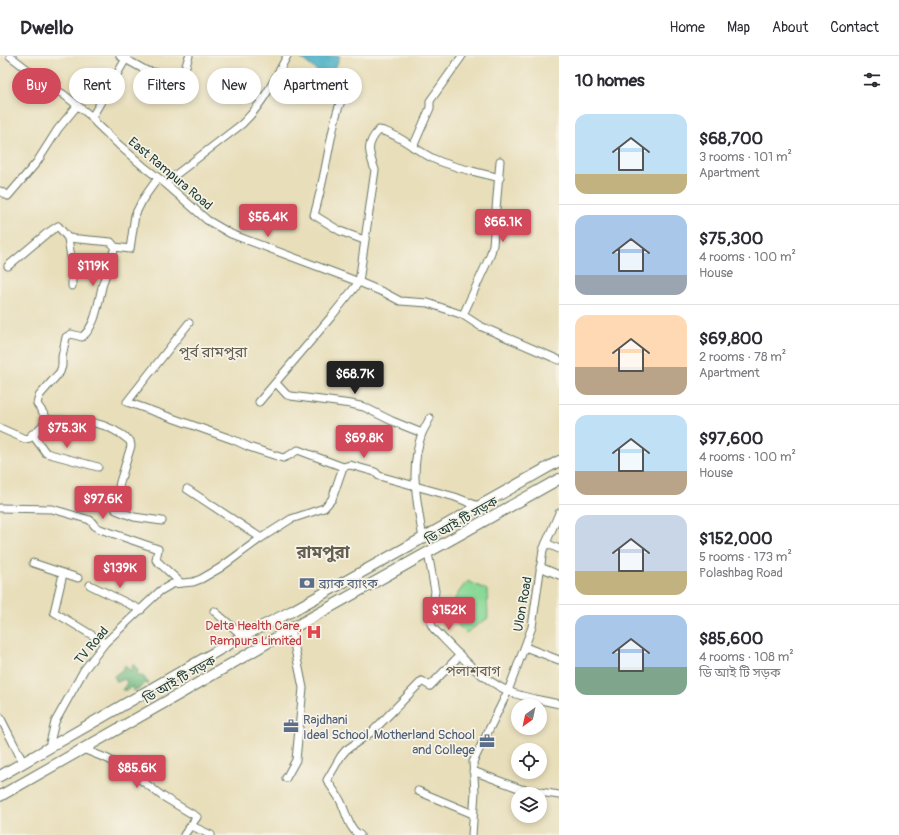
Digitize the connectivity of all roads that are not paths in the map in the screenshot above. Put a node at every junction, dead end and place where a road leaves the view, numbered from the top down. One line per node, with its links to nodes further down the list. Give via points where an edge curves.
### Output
1 (10, 56): 7 (street, East Rampura Road)
2 (189, 56): 5 (street, via 184,71 178,76 147,71)
3 (287, 56): 13 (street, via 252,115)
4 (462, 56): 9 (street, via 430,101 430,108)
5 (124, 57): 8 (street)
6 (339, 104): 16 (street, via 314,215 340,231)
7 (77, 106): 8 (street, East Rampura Road); 14 (street, via 58,129 37,162 8,196)
8 (92, 117): 11 (street, East Rampura Road, via 119,145)
9 (413, 146): 12 (street, via 434,159); 16 (street, via 384,131 378,130 373,135 369,154 375,170)
10 (500, 162): 12 (street)
11 (158, 178): 13 (street, East Rampura Road); 17 (street, via 135,215 130,249)
12 (500, 178): 21 (street, via 493,245)
13 (165, 183): 19 (street, East Rampura Road, via 207,220 231,234)
14 (0, 192)
15 (68, 238): 17 (street, via 111,242); 18 (street, via 58,226); 20 (street)
16 (364, 240): 19 (street)
17 (115, 247): 27 (street, via 88,333 82,337 71,334 66,336 60,372 38,396 37,404)
18 (8, 266)
19 (359, 282): 21 (street, East Rampura Road, via 400,301 428,303); 24 (street)
20 (72, 286)
21 (463, 315): 23 (street, East Rampura Road, via 480,326)
22 (189, 323): 32 (street, via 127,402 283,458 298,450)
23 (559, 360)
24 (276, 383): 25 (street); 29 (street, via 287,395 364,407)
25 (259, 402)
26 (430, 418): 29 (street)
27 (48, 420): 30 (street); 40 (street, via 100,423 130,441 132,446 120,482 116,510 134,517)
28 (0, 428): 30 (street, via 25,439 30,438)
29 (422, 433): 35 (street, via 416,455)
30 (32, 434): 33 (street, via 46,453)
31 (559, 461): 37 (main road, ডি আই টি সড়ক)
32 (343, 467): 35 (street, via 350,465); 41 (street, TV Road, via 332,498 324,508 291,518)
33 (98, 468)
34 (559, 479): 46 (main road, ডি আই টি সড়ক)
35 (414, 485): 37 (street); 42 (street)
36 (187, 489): 41 (street)
37 (478, 506): 42 (main road, ডি আই টি সড়ক)
38 (0, 508): 53 (street, via 52,509 90,520 100,529 158,549 156,560)
39 (559, 513): 43 (street, Ulon Road)
40 (162, 521)
41 (261, 538): 53 (street, TV Road, via 201,579)
42 (423, 538): 44 (main road, ডি আই টি সড়ক)
43 (546, 544): 45 (street); 49 (street, Ulon Road)
44 (407, 547): 47 (main road); 58 (main road, ডি আই টি সড়ক)
45 (559, 549)
46 (428, 553): 47 (main road, ডি আই টি সড়ক); 61 (street, via 435,591 431,624)
47 (415, 561): 57 (main road, ডি আই টি সড়ক)
48 (33, 563): 50 (street)
49 (540, 567): 51 (street); 60 (street, Ulon Road, via 534,619)
50 (63, 574): 52 (street); 59 (street, via 54,612)
51 (559, 575)
52 (78, 578)
53 (181, 583): 55 (street, TV Road, via 172,584 160,591)
54 (90, 585): 55 (street)
55 (140, 610): 59 (street, TV Road)
56 (214, 611): 58 (street)
57 (291, 629): 67 (main road, ডি আই টি সড়ক); 71 (street, via 303,688 296,760)
58 (243, 636): 66 (main road, ডি আই টি সড়ক)
59 (105, 643): 66 (street, TV Road, via 84,670 55,722)
60 (525, 647): 62 (street); 63 (street, Ulon Road)
61 (460, 655): 63 (street, via 468,665); 79 (street, via 430,686 422,681 373,731 346,750 327,780 350,823)
62 (559, 660)
63 (508, 691): 64 (street); 69 (street, Ulon Road, via 473,762)
64 (559, 704)
65 (0, 717): 68 (street)
66 (49, 747): 68 (main road, ডি আই টি সড়ক)
67 (83, 749): 74 (main road, ডি আই টি সড়ক); 76 (street, via 128,770 162,796 197,817)
68 (23, 762): 70 (main road, ডি আই টি সড়ক)
69 (473, 771): 73 (street, via 521,789); 75 (street, Ulon Road)
70 (0, 776)
71 (286, 778)
72 (418, 791): 75 (street)
73 (559, 795)
74 (0, 796)
75 (473, 814): 80 (street, Ulon Road)
76 (192, 826): 77 (street); 78 (street)
77 (184, 835)
78 (211, 835)
79 (360, 835)
80 (472, 835)

